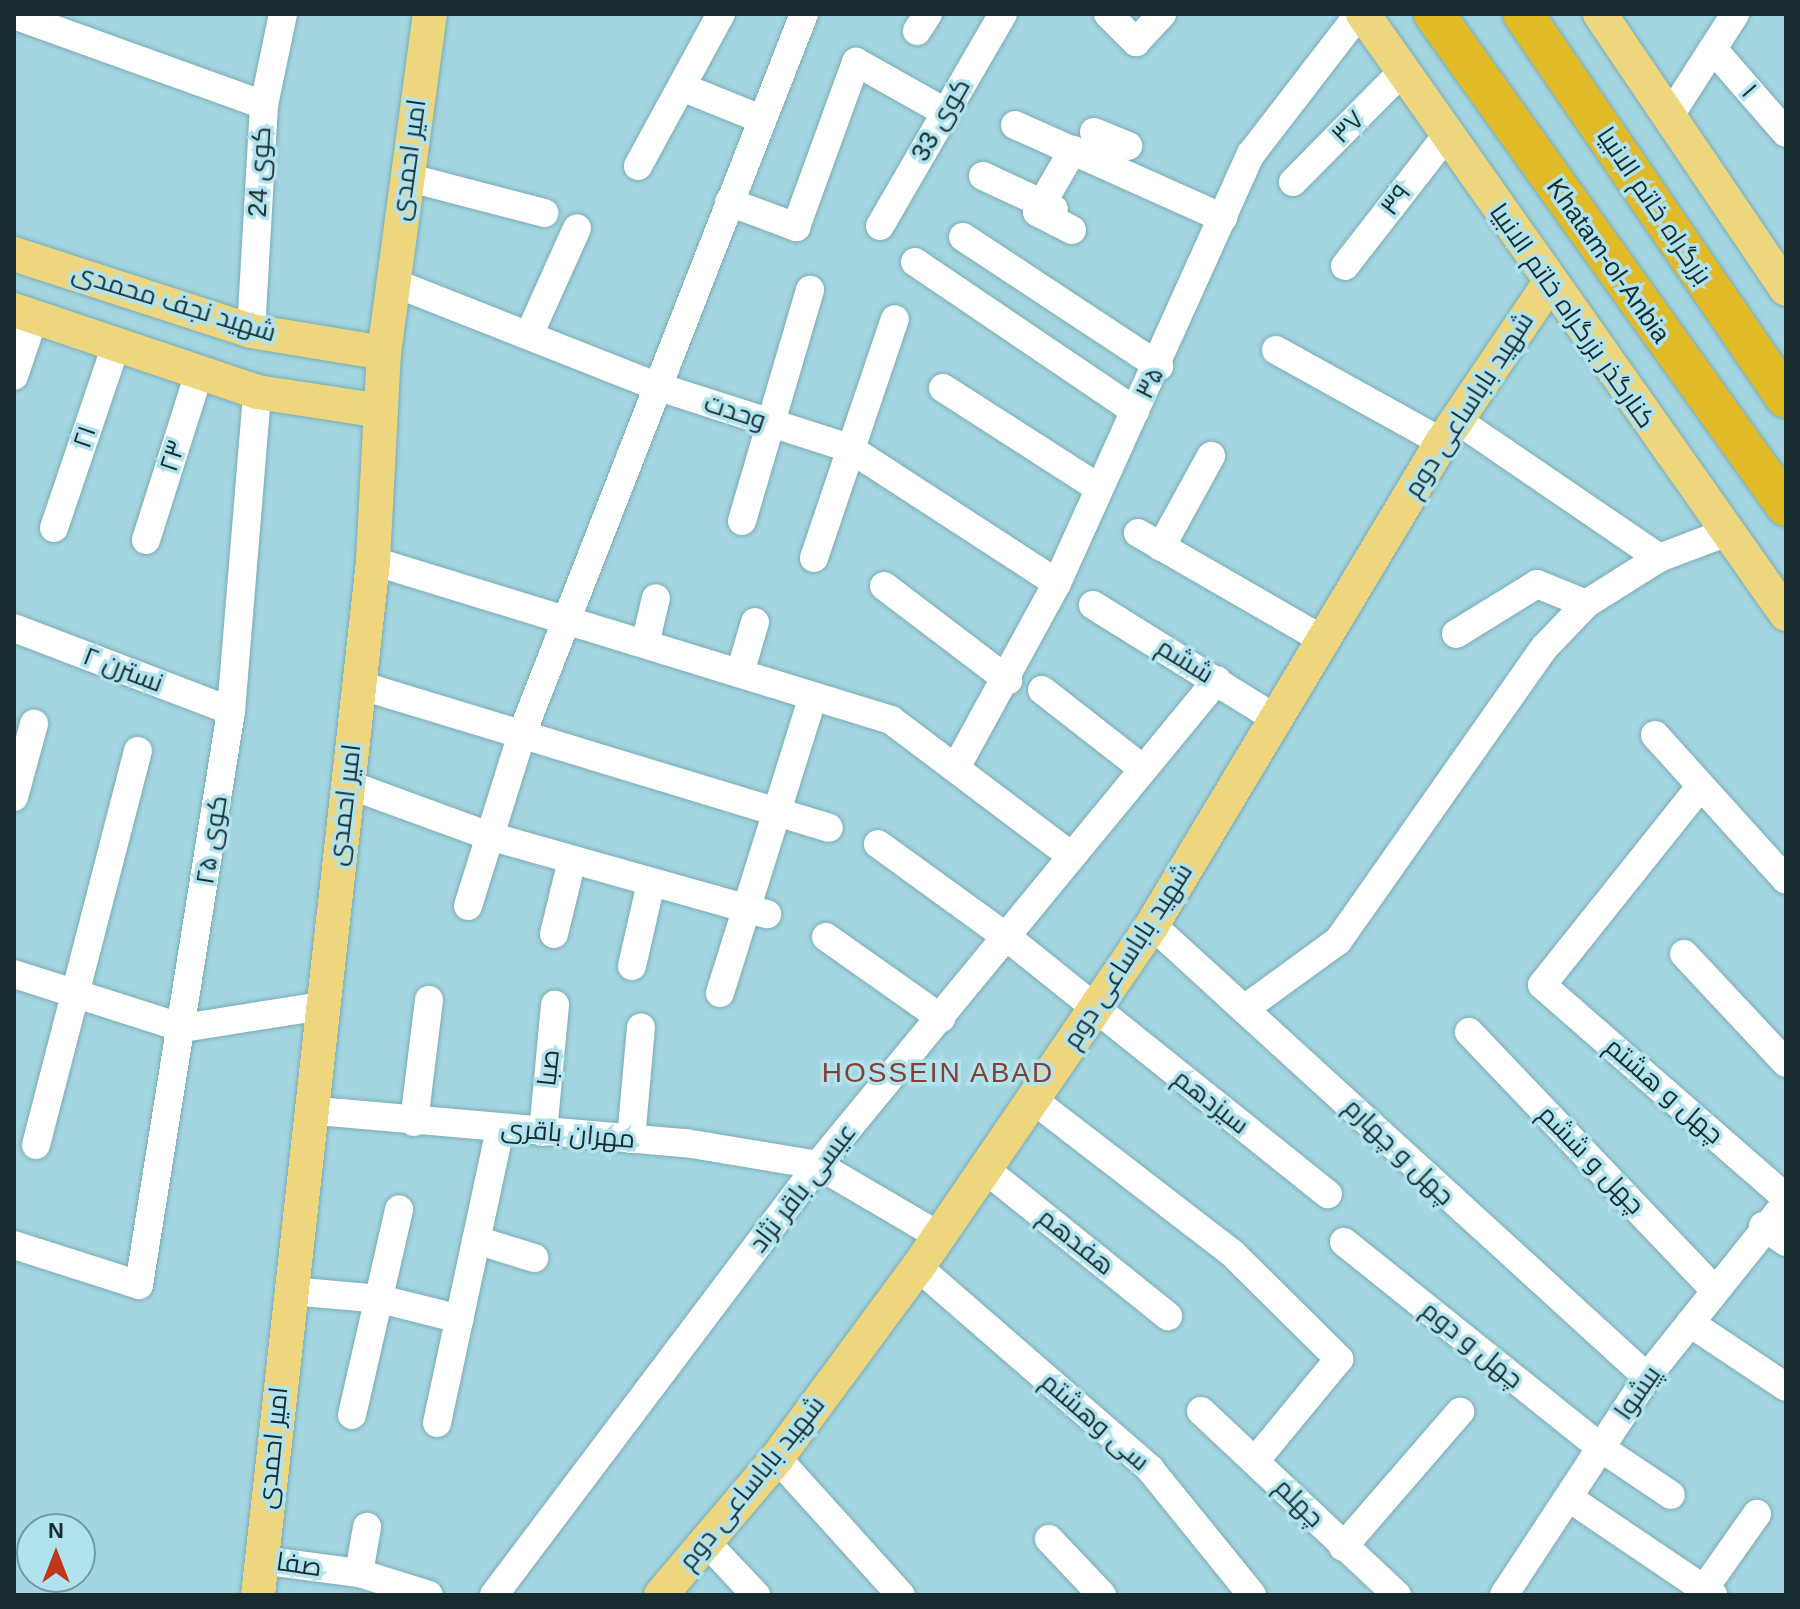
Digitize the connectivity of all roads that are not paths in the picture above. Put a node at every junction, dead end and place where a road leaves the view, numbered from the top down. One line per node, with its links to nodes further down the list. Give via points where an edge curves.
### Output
1 (283, 14): 17 (street, کوی 24)
2 (430, 14): 28 (main road, امیر احمدی)
3 (721, 14): 16 (street)
4 (804, 14): 20 (street)
5 (1003, 14): 18 (street, کوی 33)
6 (1108, 14): 7 (street, via 1136,42)
7 (1162, 14)
8 (1434, 14): 64 (highway, Khatam-ol-Anbia)
9 (1523, 14): 56 (highway, بزرگراه خاتم الانبیا)
10 (1600, 14): 19 (main road)
11 (1735, 14): 14 (street)
12 (14, 15): 17 (street)
13 (1367, 19): 15 (main road, کنارگذر بزرگراه خاتم الانبیا); 32 (street, ۳۵, via 1251,154)
14 (1713, 49): 19 (street); 22 (street, ۱)
15 (1403, 71): 23 (main road, کنارگذر بزرگراه خاتم الانبیا); 29 (street, ۳۷)
16 (684, 88): 20 (street); 26 (street)
17 (264, 105): 45 (street, کوی 24)
18 (945, 112): 30 (street, via 856,62 796,227); 33 (street, کوی 33)
19 (1669, 117): 41 (main road)
20 (761, 119): 30 (street)
21 (1015, 125): 24 (street)
22 (1786, 133)
23 (1447, 135): 38 (street, ۳۹); 40 (main road, کنارگذر بزرگراه خاتم الانبیا)
24 (1087, 140): 25 (street); 27 (street, via 1055,214); 32 (street)
25 (1128, 146)
26 (638, 166)
27 (983, 176)
28 (406, 177): 31 (street); 39 (main road, امیر احمدی)
29 (1293, 182)
30 (729, 202): 53 (street)
31 (544, 213)
32 (1223, 218): 50 (street, ۳۵)
33 (880, 226)
34 (577, 228): 46 (street)
35 (963, 237): 50 (street)
36 (14, 254): 45 (main road, شهید نجف محمدی)
37 (915, 262): 58 (street)
38 (1345, 266)
39 (392, 282): 46 (street, وحدت); 49 (main road, امیر احمدی)
40 (1549, 284): 60 (main road, شهید باباساعی دوم); 67 (main road, کنارگذر بزرگراه خاتم الانبیا)
41 (1786, 289)
42 (810, 290): 59 (street)
43 (24, 313): 47 (main road); 52 (street)
44 (895, 319): 61 (street)
45 (251, 331): 49 (main road, شهید نجف محمدی)
46 (529, 335): 53 (street, وحدت)
47 (116, 345): 51 (main road); 66 (street, ۲۱)
48 (1276, 350): 60 (street)
49 (384, 353): 57 (main road, امیر احمدی)
50 (1159, 366): 58 (street, ۳۵)
51 (199, 373): 55 (main road); 68 (street, ۲۳)
52 (14, 376)
53 (659, 387): 59 (street, وحدت); 78 (street)
54 (943, 388): 63 (street)
55 (257, 392): 57 (main road); 90 (street, کوی ۲۵)
56 (1786, 398)
57 (381, 411): 71 (main road, امیر احمدی)
58 (1135, 411): 63 (street, ۳۵)
59 (773, 424): 61 (street, وحدت); 65 (street)
60 (1450, 431): 70 (street); 82 (main road, شهید باباساعی دوم)
61 (849, 448): 69 (street); 72 (street, وحدت)
62 (1211, 456): 82 (street, via 1150,540)
63 (1097, 487): 72 (street, ۳۵)
64 (1786, 506)
65 (742, 521)
66 (54, 528)
67 (1725, 533): 70 (street); 77 (main road, کنارگذر بزرگراه خاتم الانبیا)
68 (146, 540)
69 (814, 558)
70 (1659, 558): 75 (street)
71 (373, 561): 78 (street); 87 (main road, امیر احمدی)
72 (1057, 583): 85 (street, ۳۵)
73 (884, 586): 85 (street)
74 (656, 598): 83 (street)
75 (1586, 604): 81 (street, via 1537,584); 123 (street, via 1544,648 1338,941)
76 (1093, 605): 86 (street, ششم)
77 (1786, 614)
78 (566, 621): 83 (street); 93 (street)
79 (755, 622): 84 (street)
80 (14, 628): 90 (street, نسترن ۲)
81 (1456, 634)
82 (1323, 640): 91 (main road, شهید باباساعی دوم)
83 (645, 644): 84 (street)
84 (740, 673): 89 (street)
85 (1008, 680): 96 (street, ۳۵)
86 (1217, 680): 91 (street, ششم); 97 (street, عیسی باقر نژاد)
87 (359, 685): 93 (street); 98 (main road, امیر احمدی)
88 (1042, 690): 97 (street)
89 (812, 699): 96 (street, via 891,720); 101 (street)
90 (231, 711): 127 (street, کوی ۲۵)
91 (1276, 719): 111 (main road, شهید باباساعی دوم)
92 (34, 724): 100 (street)
93 (523, 731): 101 (street); 103 (street)
94 (1655, 735): 99 (street)
95 (138, 751): 118 (street)
96 (958, 764): 105 (street)
97 (1143, 769): 105 (street, عیسی باقر نژاد)
98 (347, 784): 103 (street); 122 (main road, امیر احمدی)
99 (1700, 787): 107 (street); 140 (street, چهل و هشتم, via 1542,985)
100 (14, 797)
101 (774, 812): 102 (street); 110 (street)
102 (829, 828)
103 (489, 836): 106 (street); 109 (street)
104 (878, 844): 114 (street, سیزدهم)
105 (1069, 854): 114 (street, عیسی باقر نژاد)
106 (572, 860): 108 (street); 112 (street)
107 (1786, 880)
108 (651, 883): 110 (street); 116 (street)
109 (468, 906)
110 (754, 911): 119 (street)
111 (1152, 925): 123 (street, چهل و چهارم); 124 (main road, شهید باباساعی دوم)
112 (554, 934)
113 (826, 937): 125 (street)
114 (1008, 938): 124 (street, سیزدهم); 125 (street, عیسی باقر نژاد)
115 (1684, 954): 129 (street)
116 (632, 966)
117 (14, 974): 118 (street)
118 (75, 993): 127 (street); 136 (street)
119 (720, 993)
120 (429, 1000): 132 (street)
121 (555, 1005): 134 (street, صبا)
122 (322, 1006): 127 (street); 131 (main road, امیر احمدی)
123 (1247, 1007): 155 (street, چهل و چهارم)
124 (1094, 1010): 130 (main road, شهید باباساعی دوم); 139 (street, سیزدهم)
125 (941, 1018): 137 (street, عیسی باقر نژاد)
126 (641, 1027): 135 (street)
127 (183, 1028): 146 (street, کوی ۲۵, via 139,1285)
128 (1469, 1032): 149 (street, چهل و ششم)
129 (1786, 1063)
130 (1032, 1099): 138 (main road, شهید باباساعی دوم); 163 (street, via 1232,1253 1339,1359)
131 (317, 1111): 132 (street, مهران باقری); 150 (main road, امیر احمدی)
132 (414, 1122): 133 (street, مهران باقری)
133 (500, 1128): 134 (street, مهران باقری); 144 (street)
134 (543, 1132): 135 (street, مهران باقری)
135 (631, 1139): 137 (street, مهران باقری)
136 (36, 1145)
137 (818, 1165): 143 (street); 177 (street, عیسی باقر نژاد)
138 (985, 1169): 143 (main road, شهید باباساعی دوم); 152 (street, هفدهم)
139 (1328, 1194)
140 (1786, 1200): 142 (street, پیشوا)
141 (399, 1209): 151 (street)
142 (1775, 1234): 149 (street, پیشوا)
143 (939, 1236): 148 (main road, شهید باباساعی دوم)
144 (476, 1240): 147 (street); 153 (street)
145 (1344, 1242): 161 (street, چهل و دوم)
146 (14, 1245)
147 (534, 1258)
148 (918, 1267): 162 (main road, شهید باباساعی دوم); 182 (street, سی وهشتم, via 1150,1469)
149 (1713, 1288): 154 (street, پیشوا)
150 (291, 1291): 151 (street); 171 (main road, امیر احمدی)
151 (380, 1299): 153 (street); 159 (street)
152 (1168, 1316)
153 (460, 1319): 160 (street)
154 (1690, 1323): 155 (street, پیشوا); 156 (street)
155 (1647, 1377): 161 (street, پیشوا)
156 (1786, 1387)
157 (1201, 1411): 163 (street, چهلم)
158 (1460, 1412): 170 (street)
159 (352, 1415)
160 (437, 1423)
161 (1601, 1448): 164 (street, چهل و دوم); 165 (street, پیشوا)
162 (777, 1458): 169 (main road, شهید باباساعی دوم); 180 (street)
163 (1256, 1460): 170 (street, چهلم)
164 (1671, 1495)
165 (1569, 1498): 173 (street); 174 (street, پیشوا)
166 (1757, 1514): 173 (street)
167 (367, 1527): 172 (street)
168 (1049, 1539): 181 (street)
169 (706, 1542): 178 (main road, شهید باباساعی دوم); 179 (street)
170 (1343, 1547): 183 (street, چهلم)
171 (261, 1560): 172 (street, صفا); 175 (main road, امیر احمدی)
172 (359, 1573): 176 (street, صفا)
173 (1709, 1592)
174 (1509, 1593)
175 (258, 1595)
176 (429, 1595)
177 (494, 1595)
178 (661, 1595)
179 (756, 1595)
180 (901, 1595)
181 (1102, 1595)
182 (1252, 1595)
183 (1397, 1595)

